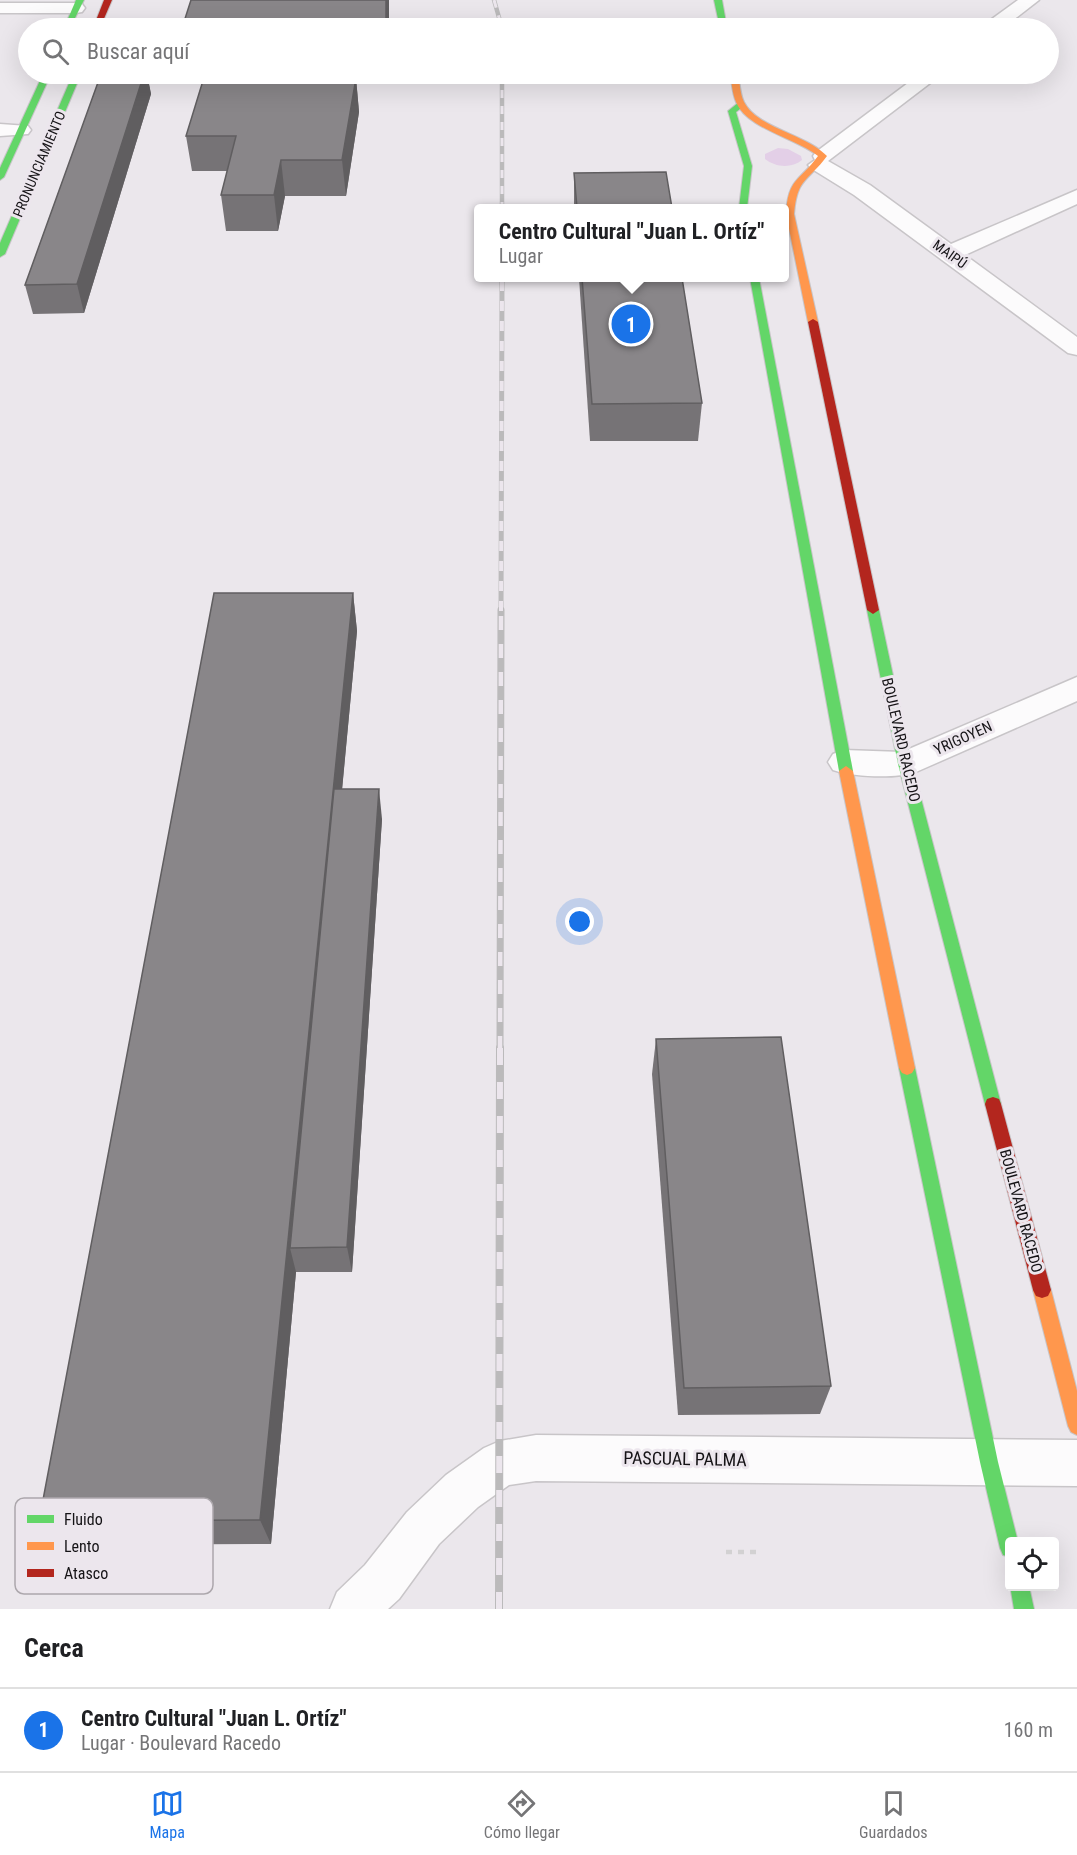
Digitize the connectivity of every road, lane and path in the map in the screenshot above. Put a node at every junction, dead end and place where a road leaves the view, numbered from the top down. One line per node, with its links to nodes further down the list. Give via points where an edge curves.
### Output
1 (108, 0): 7 (street)
2 (718, 0): 8 (street)
3 (1030, 0): 9 (street)
4 (78, 4): 5 (street); 6 (street)
5 (0, 8)
6 (72, 18)
7 (100, 18)
8 (722, 18)
9 (1006, 18)
10 (42, 84): 16 (street, PRONUNCIAMIENTO)
11 (73, 84): 25 (street, PRONUNCIAMIENTO)
12 (736, 84): 14 (street)
13 (919, 84): 19 (street)
14 (741, 105): 17 (street, via 767,126); 18 (street, via 732,111 734,127)
15 (0, 130): 16 (street)
16 (21, 130): 21 (street, PRONUNCIAMIENTO)
17 (797, 140): 18 (street); 19 (street, via 813,146)
18 (755, 143): 23 (street)
19 (816, 165): 20 (street); 24 (street, MAIPÚ, via 862,190); 30 (street, BOULEVARD RACEDO, via 794,184 790,214)
20 (787, 175)
21 (0, 177)
22 (1077, 196): 24 (street)
23 (744, 204)
24 (950, 253): 27 (street, MAIPÚ)
25 (0, 254)
26 (755, 282): 29 (street)
27 (1077, 348)
28 (1077, 688): 30 (street, YRIGOYEN)
29 (844, 762): 30 (street, YRIGOYEN); 32 (street)
30 (905, 764): 31 (street, BOULEVARD RACEDO)
31 (1077, 1426)
32 (989, 1462): 33 (street, PASCUAL PALMA); 34 (street); 38 (street, PASCUAL PALMA, via 536,1458 500,1464 462,1491 423,1528 382,1582)
33 (1077, 1463)
34 (1007, 1537)
35 (726, 1552): 36 (path)
36 (758, 1552)
37 (1020, 1591): 39 (street)
38 (354, 1609)
39 (1024, 1609)

